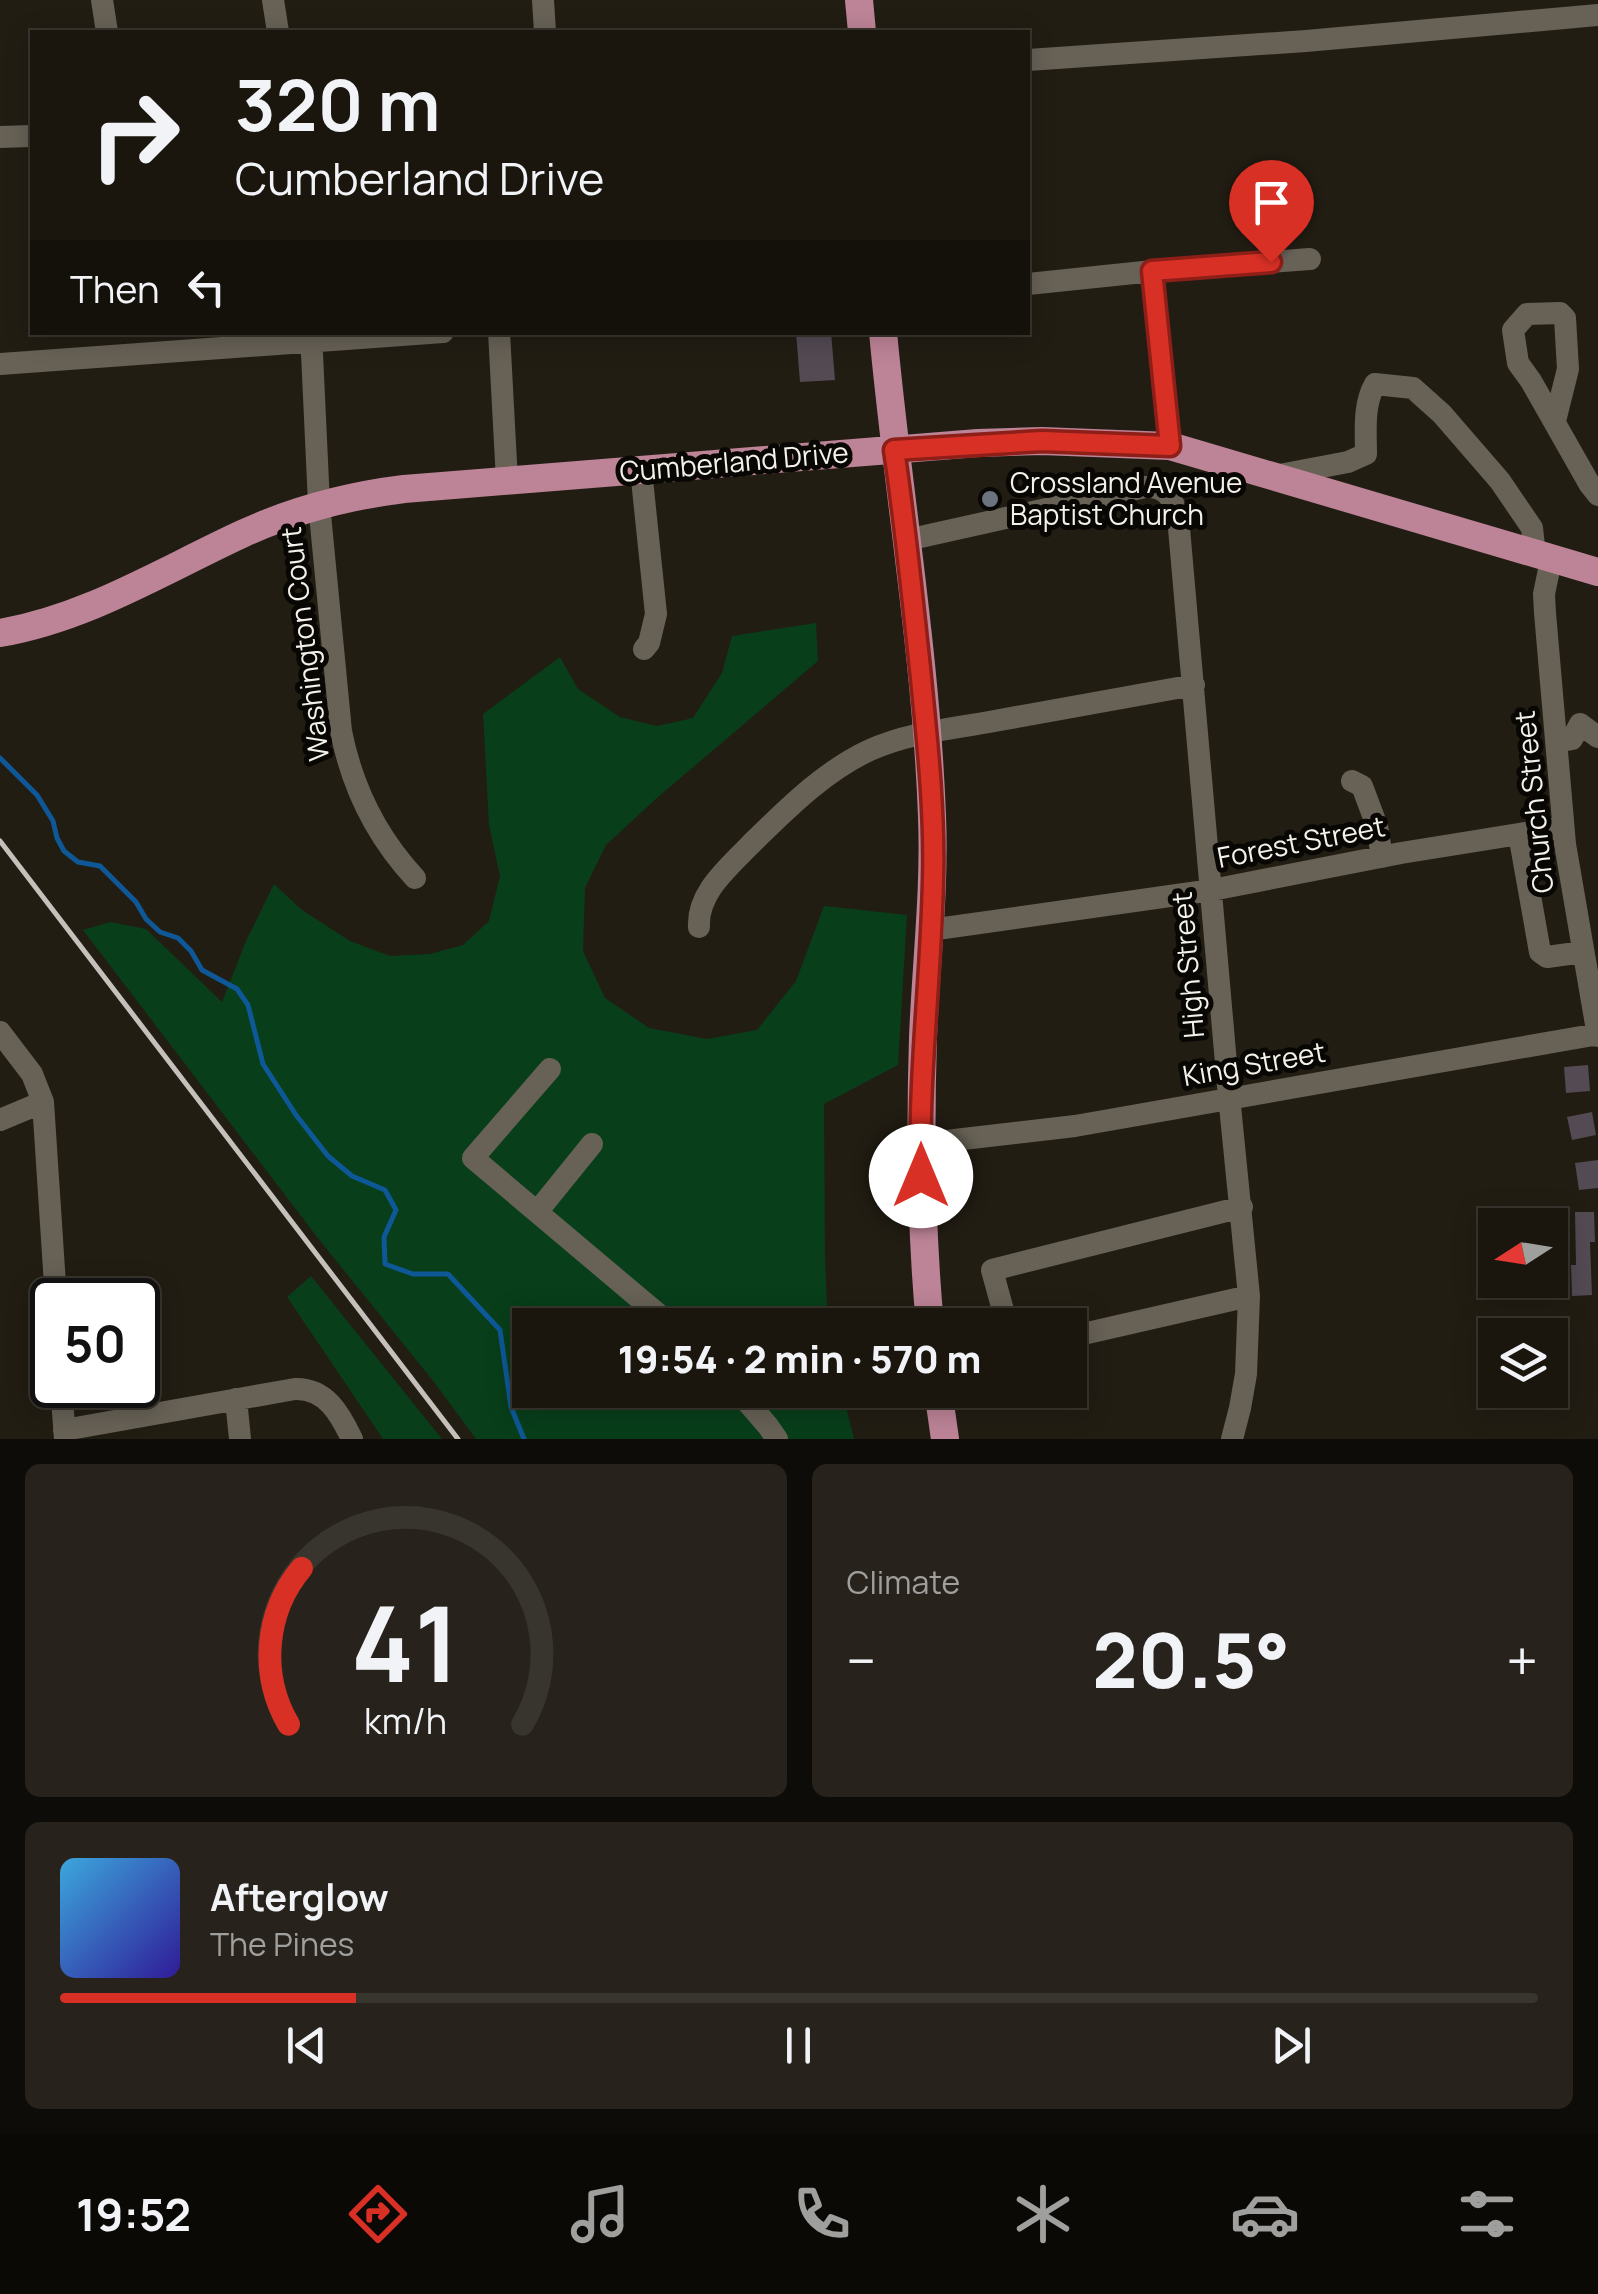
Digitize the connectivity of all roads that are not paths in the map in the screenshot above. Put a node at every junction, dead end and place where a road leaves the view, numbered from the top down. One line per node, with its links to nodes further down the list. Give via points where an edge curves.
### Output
1 (102, 0): 6 (street)
2 (273, 0): 7 (street)
3 (543, 0): 8 (street)
4 (859, 0): 9 (main road)
5 (1598, 14): 10 (street)
6 (106, 30)
7 (278, 30)
8 (545, 30)
9 (862, 30)
10 (1030, 60)
11 (30, 136): 12 (street)
12 (0, 138)
13 (1310, 260): 14 (street)
14 (1152, 271): 15 (street); 22 (street)
15 (1030, 284)
16 (364, 335): 19 (street)
17 (499, 335): 26 (street)
18 (883, 335): 23 (main road)
19 (311, 337): 20 (street); 28 (street, Washington Court)
20 (0, 364)
21 (1555, 421): 27 (street)
22 (1170, 446): 23 (main road, Cumberland Drive, via 1042,441); 25 (main road, Cumberland Drive)
23 (894, 450): 24 (main road, Cumberland Drive); 29 (main road)
24 (640, 470): 26 (main road, Cumberland Drive); 33 (street, via 656,614)
25 (1273, 476): 30 (main road, Cumberland Drive); 30 (street, via 1366,454 1370,391 1375,384 1413,388 1500,481)
26 (507, 481): 28 (main road, Cumberland Drive)
27 (1598, 495)
28 (319, 504): 32 (main road, Cumberland Drive, via 78,613); 42 (street, Washington Court, via 348,764 378,831)
29 (907, 540): 34 (street, High Street, via 1131,489 1163,490 1178,517); 35 (main road)
30 (1543, 557): 31 (main road, Cumberland Drive); 37 (street, Church Street)
31 (1598, 572)
32 (0, 633)
33 (644, 650)
34 (1194, 684): 35 (street); 43 (street, High Street)
35 (926, 733): 44 (street, via 857,756 792,806 710,889); 45 (main road)
36 (1598, 737): 37 (street, via 1580,724 1572,739)
37 (1557, 742): 39 (street, Church Street)
38 (1352, 780): 41 (street, via 1362,786)
39 (1563, 827): 40 (street, Forest Street); 46 (street, Church Street)
40 (1520, 834): 41 (street, Forest Street); 46 (street, via 1540,952 1546,958)
41 (1382, 857): 43 (street, Forest Street)
42 (415, 878)
43 (1212, 890): 45 (street, Forest Street); 50 (street, High Street)
44 (699, 927)
45 (930, 930): 54 (main road)
46 (1583, 952): 48 (street, Church Street)
47 (0, 1032): 51 (street, via 32,1074)
48 (1598, 1035): 50 (street, King Street)
49 (550, 1069): 56 (street, via 473,1158)
50 (1230, 1099): 54 (street, King Street); 55 (street, High Street)
51 (42, 1102): 52 (street); 57 (street)
52 (0, 1120)
53 (592, 1144): 56 (street)
54 (920, 1144): 60 (main road)
55 (1242, 1208): 58 (street, High Street); 61 (street, via 992,1270)
56 (537, 1212): 59 (street)
57 (54, 1278)
58 (1250, 1296): 62 (street); 72 (street, High Street, via 1246,1374)
59 (651, 1308)
60 (929, 1308)
61 (1002, 1308)
62 (1087, 1333)
63 (236, 1399): 67 (street); 68 (street); 69 (street, via 308,1388 338,1411)
64 (63, 1408): 67 (street)
65 (753, 1408): 70 (street)
66 (941, 1408): 71 (main road)
67 (65, 1434)
68 (240, 1439)
69 (352, 1439)
70 (777, 1439)
71 (945, 1439)
72 (1232, 1439)

